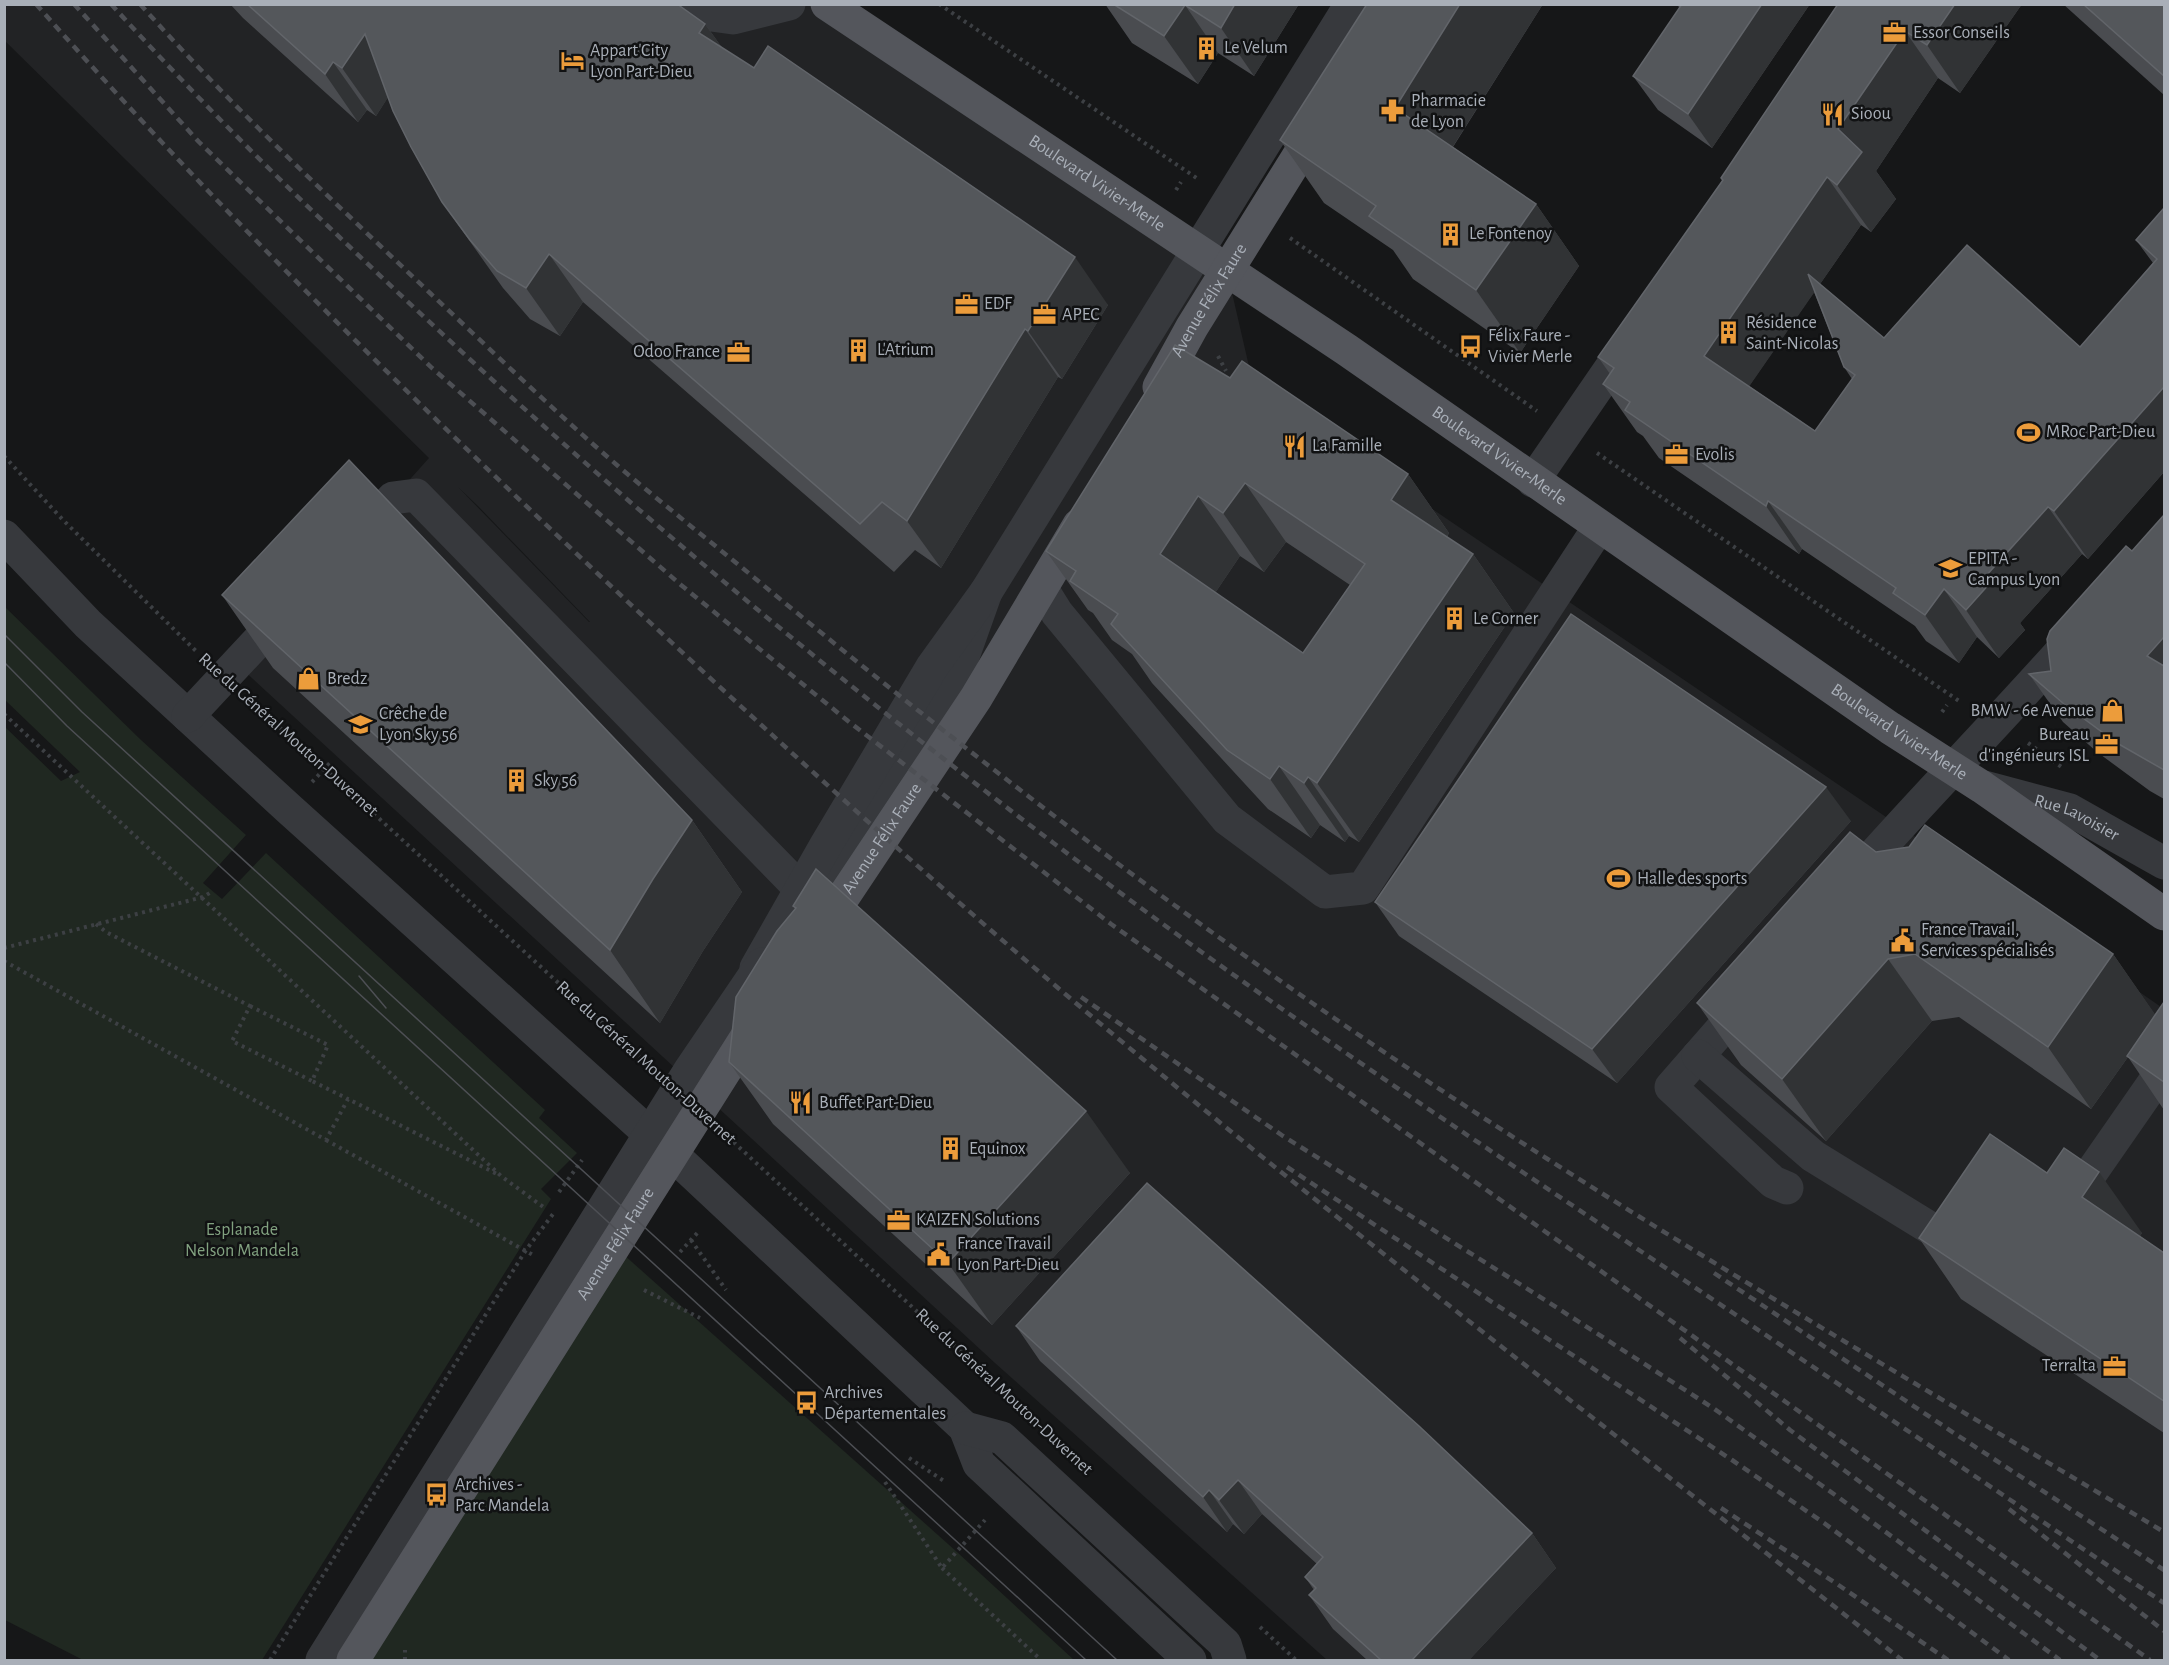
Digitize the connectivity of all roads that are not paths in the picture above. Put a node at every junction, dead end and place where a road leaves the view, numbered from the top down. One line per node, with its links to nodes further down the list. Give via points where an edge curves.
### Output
1 (697, 4): 2 (street, via 711,15 733,18)
2 (789, 4)
3 (828, 4): 6 (main road, Boulevard Vivier-Merle)
4 (1351, 4): 6 (street, Avenue Félix Faure)
5 (1334, 99): 7 (main road, Avenue Félix Faure)
6 (1197, 251): 7 (main road, Boulevard Vivier-Merle); 22 (street, Avenue Félix Faure, via 986,592 954,682)
7 (1227, 271): 9 (main road, Avenue Félix Faure); 10 (main road, Boulevard Vivier-Merle)
8 (1648, 315): 10 (street)
9 (1143, 414)
10 (1533, 481): 12 (main road, Boulevard Vivier-Merle)
11 (1096, 496): 15 (main road, Avenue Félix Faure)
12 (1599, 527): 15 (street, via 1363,888 1324,892 1227,819); 19 (main road, Boulevard Vivier-Merle)
13 (4, 536): 18 (street, Rue du Général Mouton-Duvernet, via 88,624)
14 (338, 556): 22 (street, via 393,498 416,495)
15 (1042, 589): 22 (main road, Avenue Félix Faure, via 976,698)
16 (306, 590): 18 (street)
17 (2102, 605): 19 (street)
18 (188, 716): 29 (street, Rue du Général Mouton-Duvernet)
19 (1953, 768): 20 (main road, Boulevard Vivier-Merle); 23 (street)
20 (1982, 787): 21 (street, Rue Lavoisier, via 2070,810); 24 (main road, Boulevard Vivier-Merle)
21 (2164, 862)
22 (814, 902): 28 (street, Avenue Félix Faure, via 751,978); 28 (main road, Avenue Félix Faure, via 796,965)
23 (1823, 912)
24 (2164, 914)
25 (1768, 975): 26 (street)
26 (1698, 1056): 30 (street, via 1671,1087 1773,1182); 31 (street, via 1813,1156 1943,1236)
27 (2164, 1068): 32 (street)
28 (688, 1101): 29 (main road, Avenue Félix Faure)
29 (661, 1145): 33 (street, Rue du Général Mouton-Duvernet); 34 (street, Avenue Félix Faure); 35 (main road, Avenue Félix Faure)
30 (1787, 1188)
31 (1974, 1191)
32 (2075, 1196)
33 (965, 1428): 36 (street, Rue du Général Mouton-Duvernet, via 979,1464); 37 (street, Rue du Général Mouton-Duvernet, via 1002,1438 1225,1644)
34 (322, 1660)
35 (353, 1660)
36 (1190, 1660)
37 (1230, 1660)

